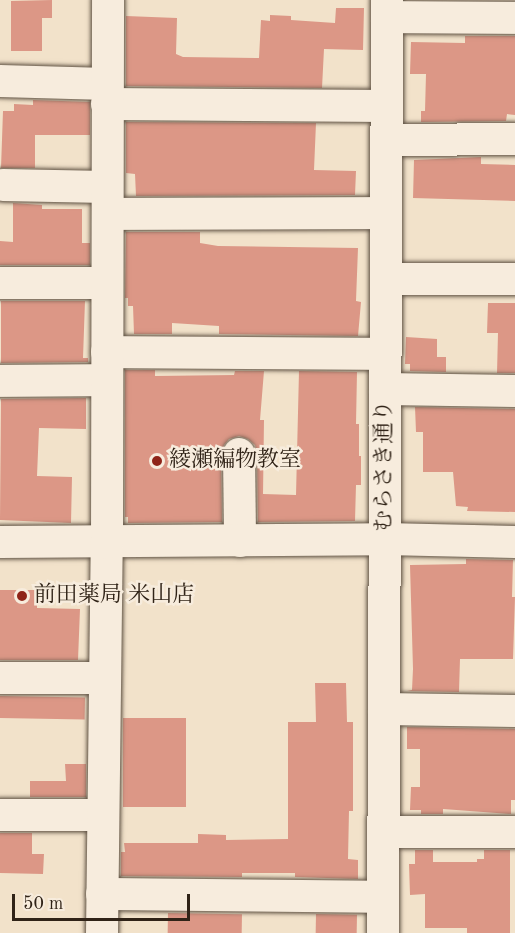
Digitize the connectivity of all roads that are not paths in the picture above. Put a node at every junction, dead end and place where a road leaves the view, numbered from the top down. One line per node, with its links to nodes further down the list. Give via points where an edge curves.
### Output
1 (108, 0): 5 (street)
2 (387, 9): 3 (street); 6 (street, むらさき通り)
3 (515, 18)
4 (0, 81): 5 (street)
5 (107, 94): 6 (street); 10 (street)
6 (387, 106): 8 (street, むらさき通り)
7 (515, 139): 8 (street)
8 (386, 140): 11 (street, むらさき通り)
9 (3, 185): 10 (street)
10 (107, 200): 11 (street); 15 (street)
11 (386, 213): 12 (street, むらさき通り)
12 (386, 279): 13 (street); 16 (street, むらさき通り)
13 (515, 279)
14 (0, 283): 15 (street)
15 (107, 283): 17 (street)
16 (385, 354): 17 (street); 19 (street, むらさき通り)
17 (107, 366): 18 (street); 26 (street)
18 (0, 381)
19 (385, 389): 20 (street); 22 (street, むらさき通り)
20 (515, 391)
21 (239, 454): 23 (street)
22 (385, 539): 23 (street); 25 (street); 29 (street, むらさき通り)
23 (240, 541): 26 (street)
24 (0, 542): 26 (street)
25 (515, 542)
26 (107, 543): 28 (street)
27 (0, 678): 28 (street)
28 (105, 678): 32 (street)
29 (384, 709): 30 (street); 33 (street, むらさき通り)
30 (515, 711)
31 (0, 815): 32 (street)
32 (103, 815): 35 (street)
33 (384, 832): 34 (street); 36 (street, むらさき通り)
34 (515, 832)
35 (102, 894): 36 (street); 37 (street)
36 (383, 897): 38 (street, むらさき通り)
37 (102, 933)
38 (383, 933)

